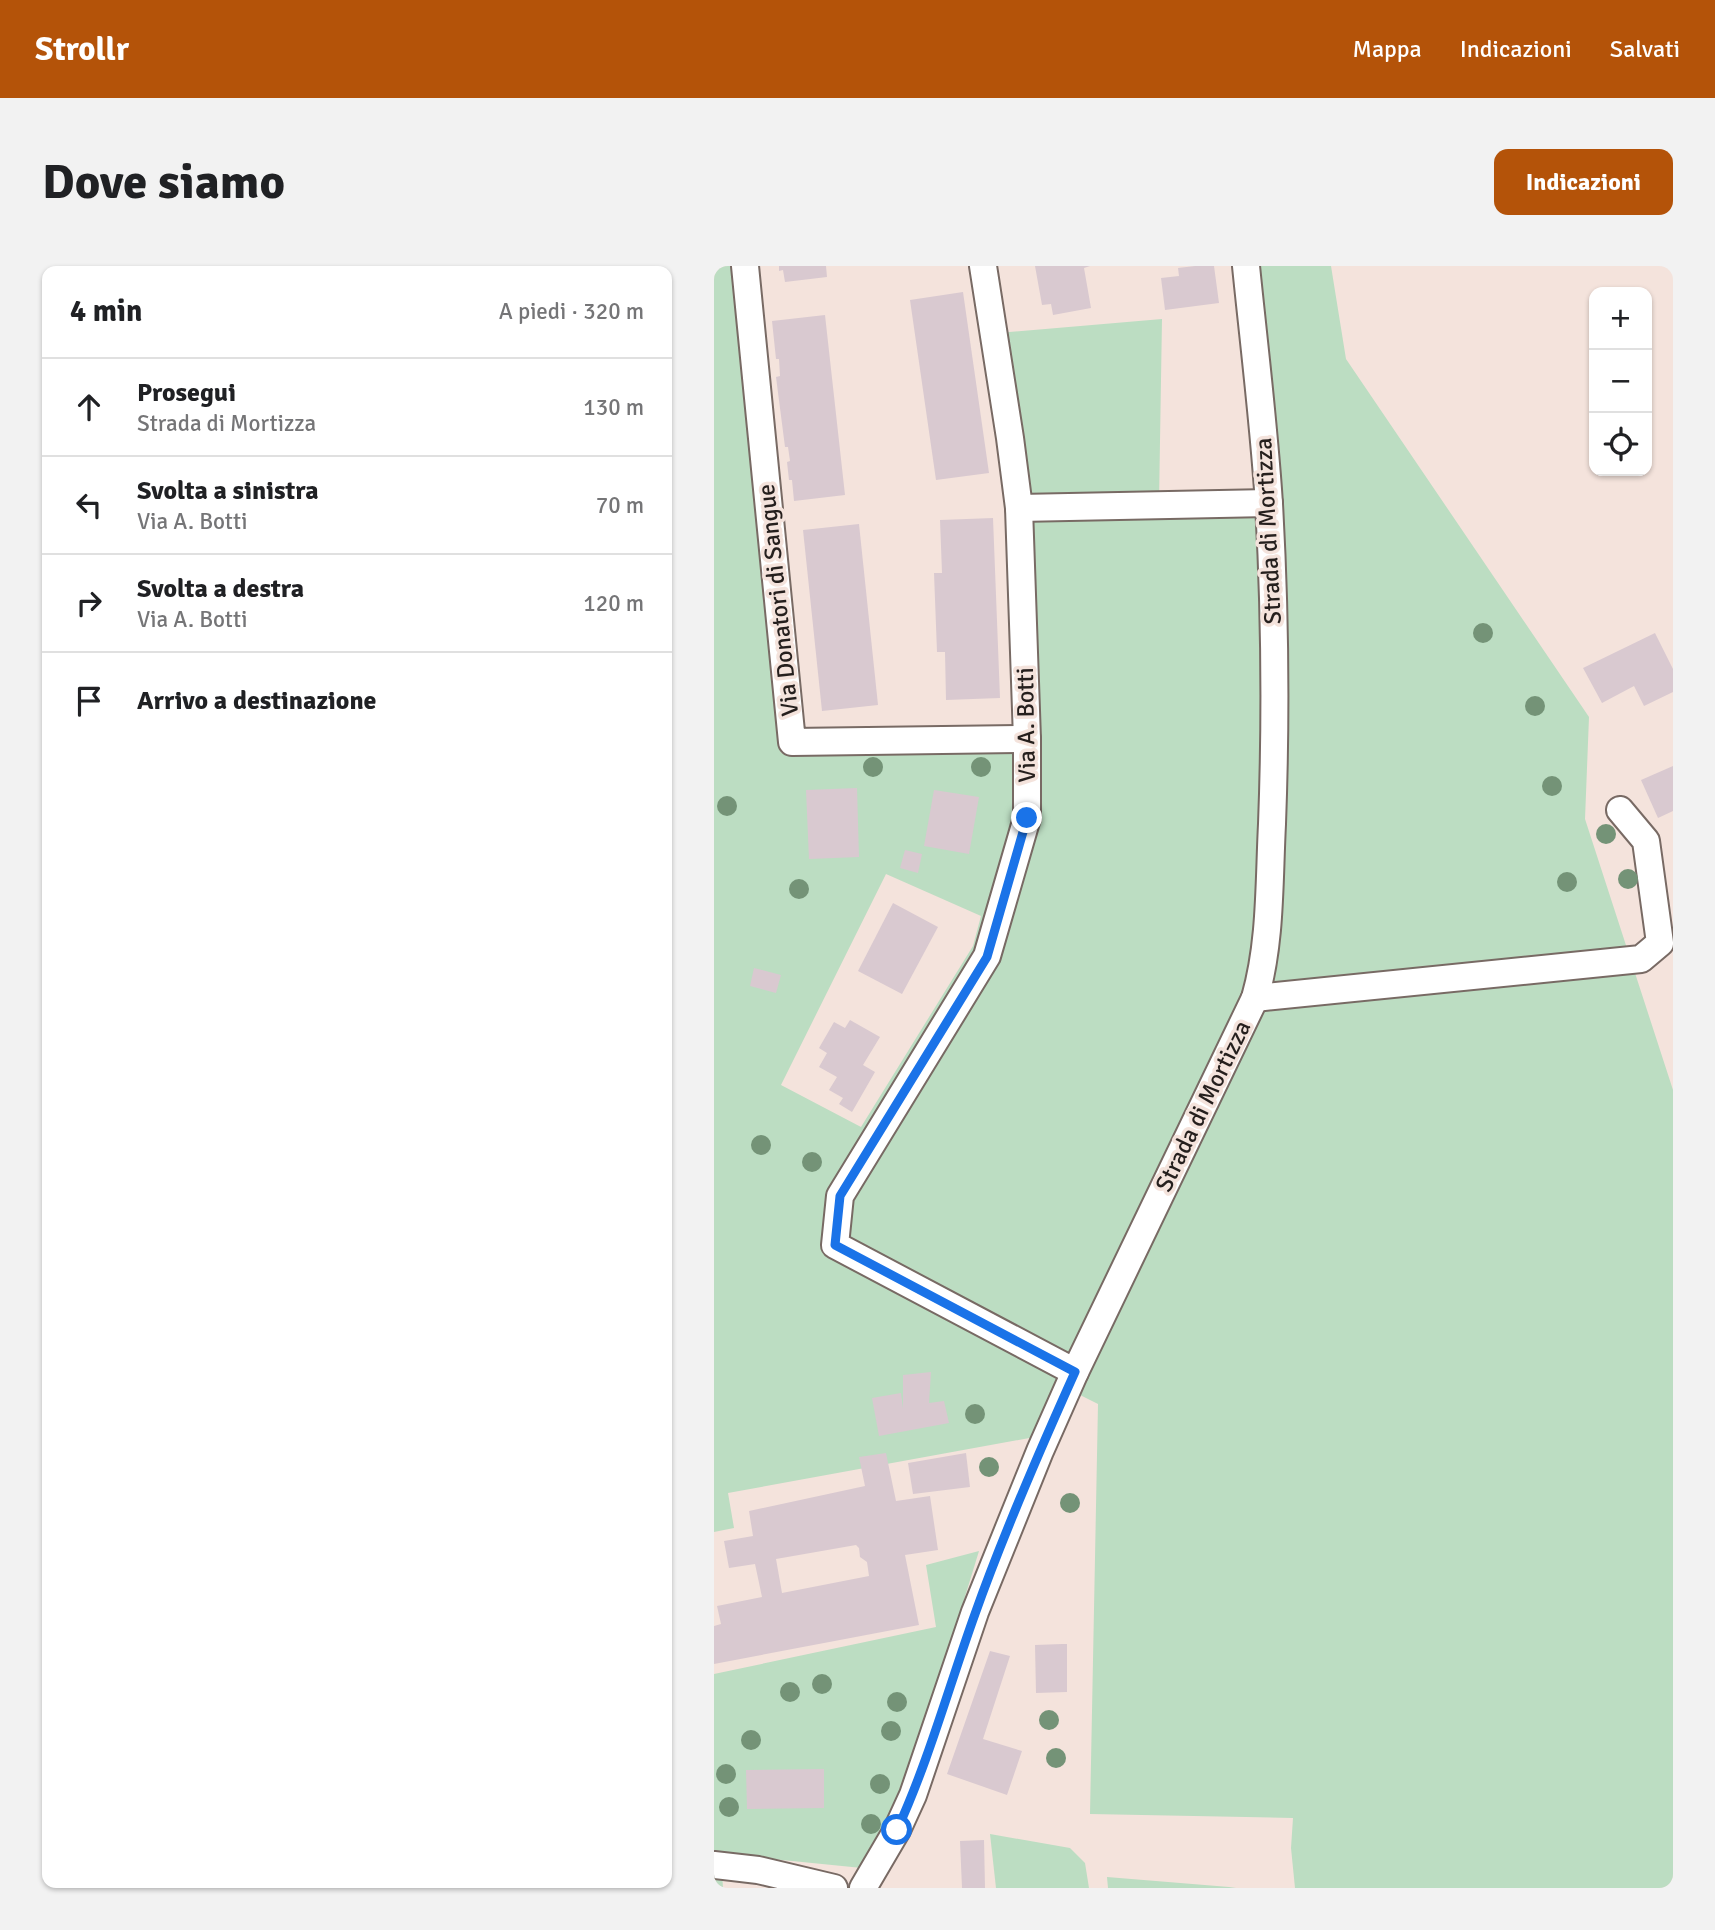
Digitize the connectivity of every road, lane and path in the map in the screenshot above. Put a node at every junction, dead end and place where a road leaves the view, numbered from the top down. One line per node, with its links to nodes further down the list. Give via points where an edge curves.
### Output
1 (745, 266): 6 (street, Via Donatori di Sangue, via 792,742)
2 (983, 266): 5 (street, Via A. Botti)
3 (1246, 266): 4 (street, Strada di Mortizza)
4 (1269, 503): 5 (street); 8 (street, Strada di Mortizza, via 1273,788 1267,941)
5 (1019, 508): 6 (street, Via A. Botti)
6 (1027, 739): 9 (street, Via A. Botti, via 1027,818 987,957 840,1196 835,1245)
7 (1620, 810): 8 (street, via 1646,841 1660,943 1641,960)
8 (1255, 998): 9 (street, Strada di Mortizza)
9 (1075, 1372): 12 (street, Strada di Mortizza, via 975,1612 913,1795)
10 (714, 1865): 11 (street)
11 (834, 1888)
12 (863, 1888)

